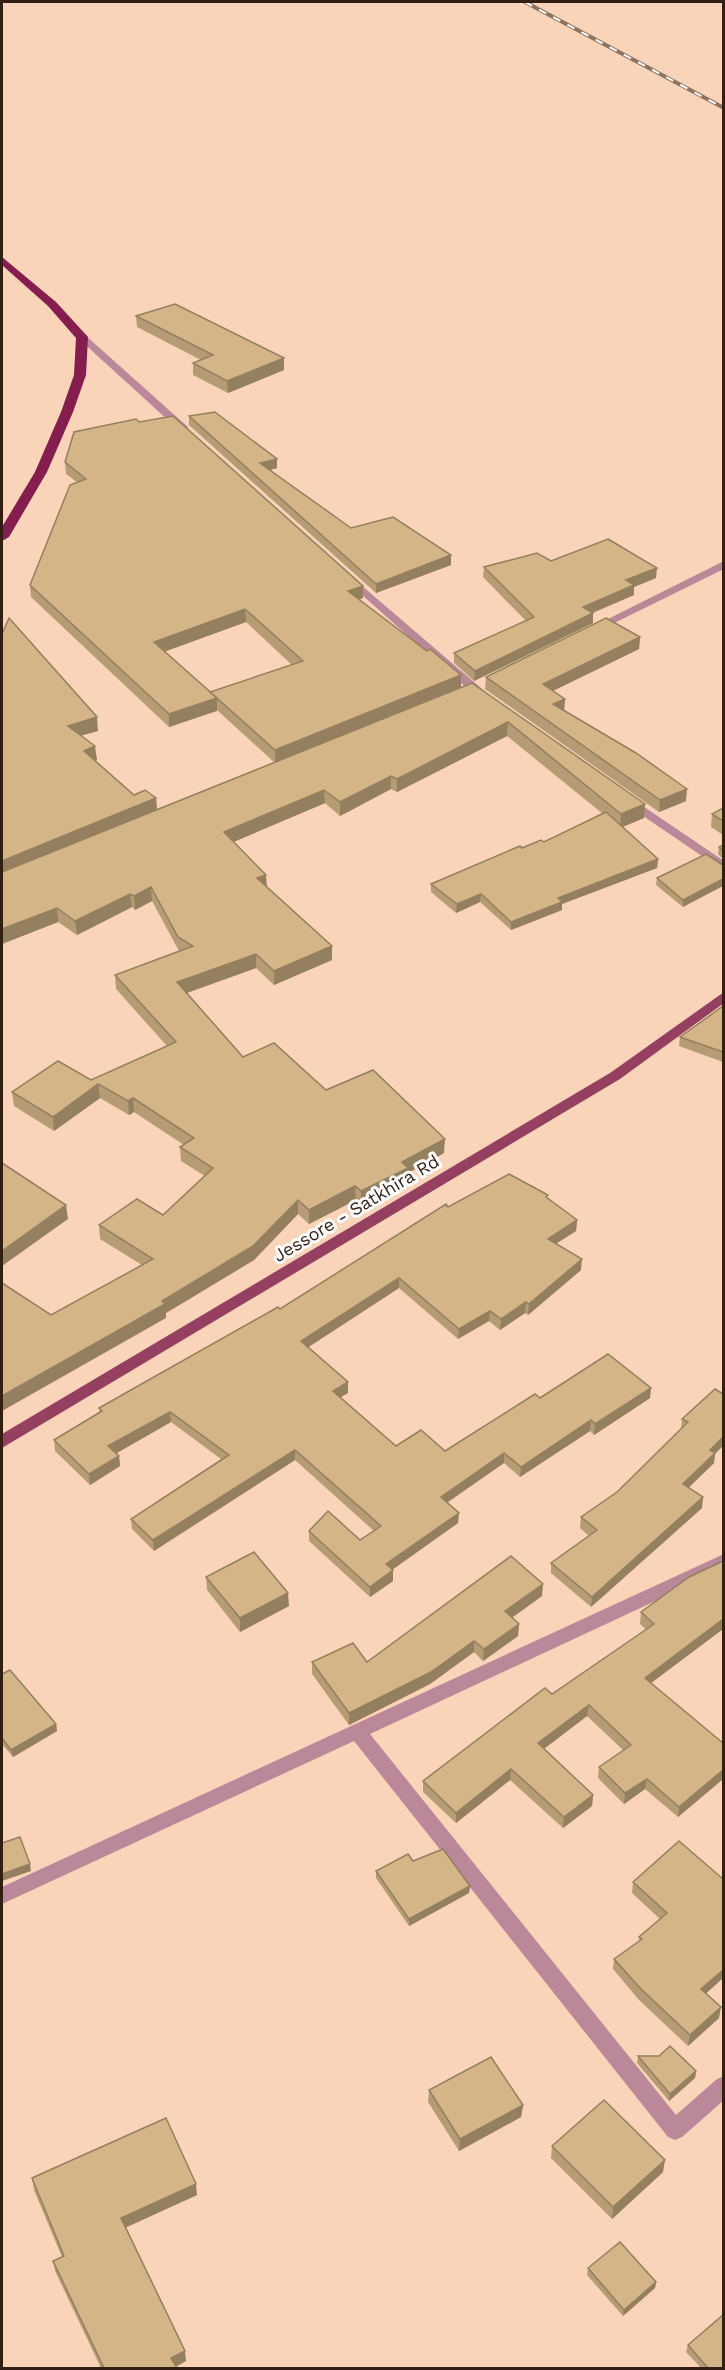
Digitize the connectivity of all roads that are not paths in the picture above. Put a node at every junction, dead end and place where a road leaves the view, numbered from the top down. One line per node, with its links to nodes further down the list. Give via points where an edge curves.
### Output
1 (2, 260): 2 (highway)
2 (82, 337): 3 (street); 4 (highway, via 80,375 67,412 40,472)
3 (198, 441)
4 (2, 537)
5 (723, 564): 7 (street)
6 (340, 569): 8 (street)
7 (577, 637)
8 (492, 703)
9 (618, 792): 10 (street)
10 (723, 867)
11 (723, 996): 12 (main road, Jessore - Satkhira Rd, via 615,1076)
12 (2, 1442)
13 (723, 1561): 14 (street)
14 (357, 1731): 15 (street); 16 (street, via 675,2130)
15 (2, 1896)
16 (723, 2086)

